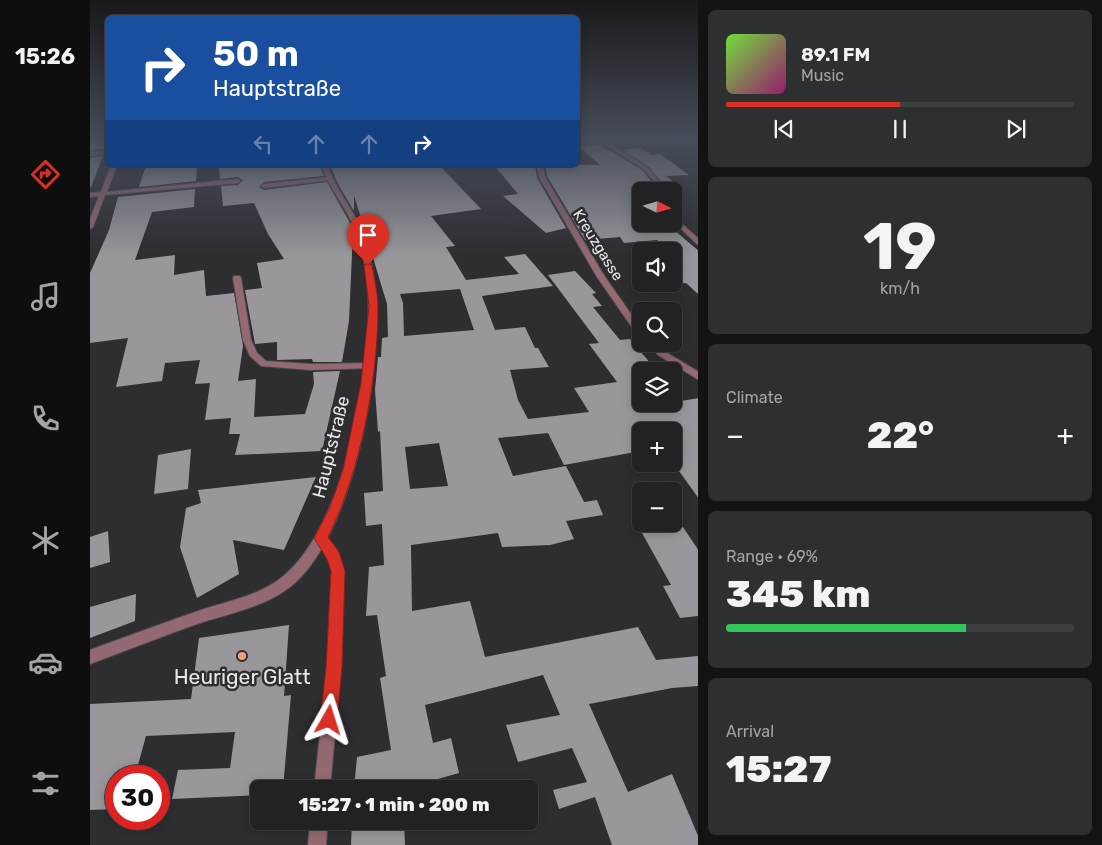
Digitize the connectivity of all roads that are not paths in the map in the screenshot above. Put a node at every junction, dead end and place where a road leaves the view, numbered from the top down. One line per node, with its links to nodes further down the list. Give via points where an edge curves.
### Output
1 (109, 178): 6 (street)
2 (543, 178): 12 (street, Kreuzgasse, via 601,277)
3 (329, 179): 5 (street); 14 (street, Hauptstraße, via 351,216 365,252 374,306)
4 (238, 181): 6 (street)
5 (264, 186)
6 (103, 194): 7 (street); 8 (street)
7 (90, 196)
8 (90, 226)
9 (682, 227): 10 (street)
10 (698, 244)
11 (237, 278): 14 (street, via 247,340 253,354 264,364)
12 (632, 321)
13 (660, 352): 15 (street)
14 (370, 366): 16 (street, Hauptstraße, via 349,470)
15 (698, 377)
16 (321, 538): 17 (street, Hauptstraße, via 298,573 263,597); 18 (street, via 334,556 338,571 334,668)
17 (90, 657)
18 (323, 780)
19 (318, 830): 20 (street)
20 (316, 845)

